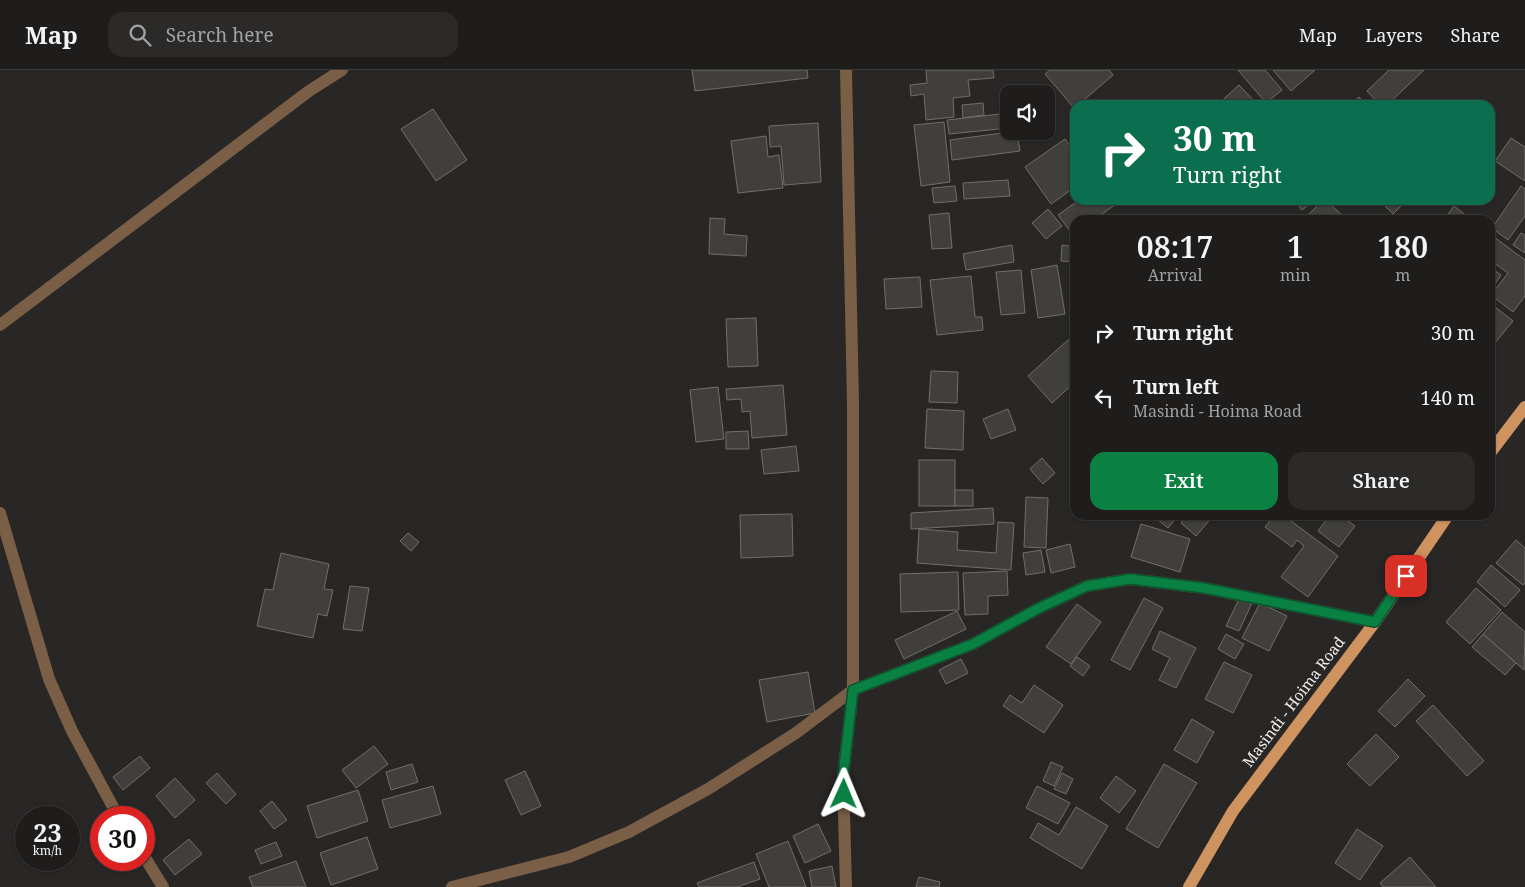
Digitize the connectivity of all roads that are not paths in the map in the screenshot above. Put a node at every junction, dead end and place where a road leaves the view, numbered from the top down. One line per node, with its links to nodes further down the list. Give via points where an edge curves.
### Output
1 (342, 70): 3 (street, via 309,91)
2 (846, 70): 9 (street, via 854,403)
3 (0, 325)
4 (1525, 407): 5 (main road)
5 (1495, 446)
6 (0, 513): 10 (street, via 50,679 72,731)
7 (1445, 520): 8 (main road, Masindi - Hoima Road)
8 (1375, 622): 9 (street, via 1204,588 1130,579 1087,586 973,644); 15 (main road, Masindi - Hoima Road, via 1233,811)
9 (853, 690): 13 (street, via 796,734 708,789 629,832 569,857); 14 (street, via 843,776)
10 (113, 806)
11 (153, 871): 12 (street)
12 (163, 887)
13 (452, 887)
14 (846, 887)
15 (1189, 887)

